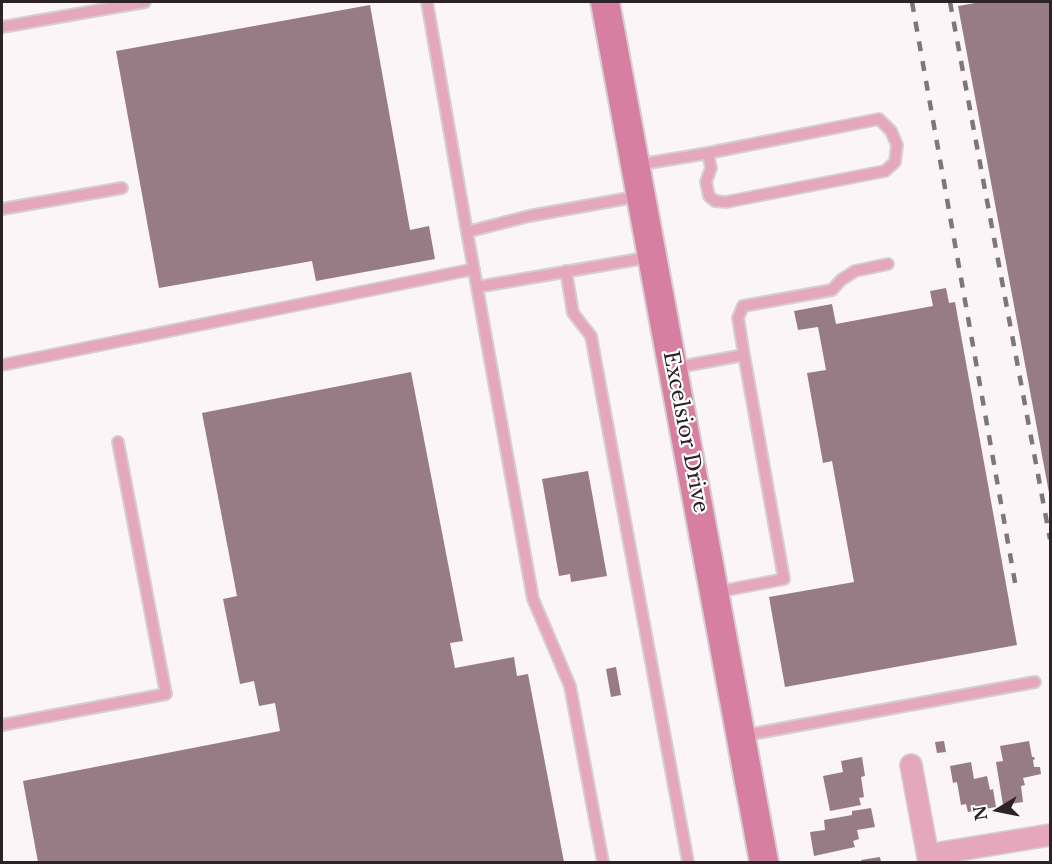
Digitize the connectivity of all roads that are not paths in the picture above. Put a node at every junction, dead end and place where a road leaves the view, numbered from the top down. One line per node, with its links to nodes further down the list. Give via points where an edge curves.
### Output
1 (145, 2): 4 (lane)
2 (428, 2): 10 (lane)
3 (605, 2): 6 (main road, Excelsior Drive)
4 (2, 27)
5 (708, 153): 5 (lane, via 879,119 891,131 897,145 895,162 885,171 726,202 715,201 709,195); 6 (lane)
6 (636, 165): 8 (main road, Excelsior Drive)
7 (122, 188): 9 (lane)
8 (640, 196): 10 (lane, via 529,216); 11 (main road, Excelsior Drive)
9 (2, 209)
10 (467, 232): 13 (lane)
11 (651, 257): 14 (lane); 18 (main road, Excelsior Drive)
12 (888, 264): 16 (lane, via 855,271 832,290 743,306 738,318)
13 (474, 269): 15 (lane); 17 (lane)
14 (566, 271): 15 (lane); 28 (lane, via 573,313 591,336)
15 (477, 287): 27 (lane, via 533,599 570,686)
16 (744, 355): 18 (lane); 20 (lane, via 784,579)
17 (2, 365)
18 (673, 368): 20 (main road, Excelsior Drive)
19 (118, 442): 22 (lane, via 166,693)
20 (715, 592): 23 (main road, Excelsior Drive)
21 (1035, 682): 23 (lane)
22 (2, 725)
23 (741, 736): 29 (main road, Excelsior Drive)
24 (910, 765): 26 (street)
25 (1050, 835): 26 (street)
26 (928, 859)
27 (603, 862)
28 (688, 862)
29 (764, 862)

